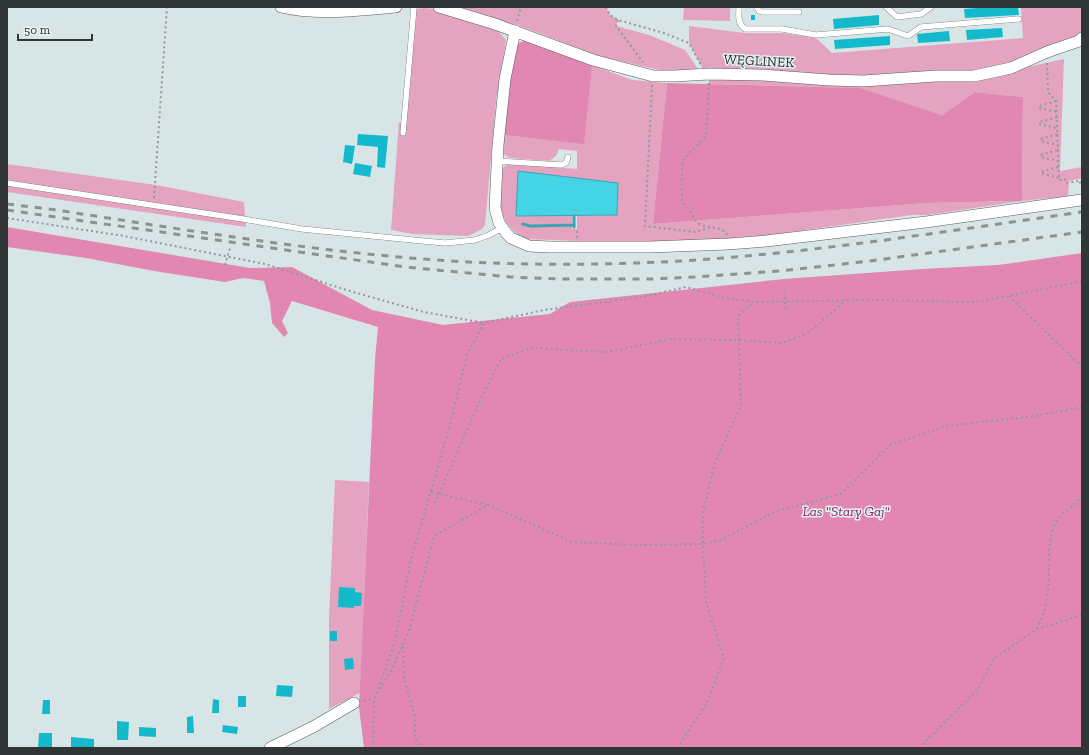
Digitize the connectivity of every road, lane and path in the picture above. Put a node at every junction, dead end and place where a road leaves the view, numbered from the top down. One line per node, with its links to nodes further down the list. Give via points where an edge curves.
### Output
1 (167, 7): 36 (path)
2 (281, 7): 3 (street, via 322,13)
3 (396, 7)
4 (414, 7): 24 (lane)
5 (439, 7): 15 (street, WĘGLINEK)
6 (521, 7): 15 (path)
7 (606, 7): 14 (path, via 610,15)
8 (739, 7): 13 (lane, via 739,22 745,29 782,29 816,35 888,29 908,36 921,27)
9 (757, 7): 12 (lane, via 762,12)
10 (886, 7): 11 (lane, via 897,17 922,14)
11 (931, 7)
12 (799, 12)
13 (1019, 19)
14 (618, 20): 18 (path, via 689,43); 19 (path, via 616,26)
15 (515, 32): 19 (street, WĘGLINEK, via 593,60); 29 (street, via 505,78)
16 (1082, 38): 17 (street, WĘGLINEK)
17 (1047, 52): 18 (street, WĘGLINEK, via 1011,68 974,76 863,81); 20 (path, via 1048,92)
18 (707, 74): 19 (street, WĘGLINEK); 41 (path, via 706,137 684,159 682,189 683,202 693,218)
19 (653, 76): 41 (path, via 645,226 695,232)
20 (1056, 101): 21 (path); 21 (path, via 1039,108)
21 (1057, 112): 22 (path)
22 (1057, 117): 23 (path); 23 (path, via 1040,124)
23 (1057, 128): 25 (path)
24 (403, 133)
25 (1057, 134): 26 (path); 26 (path, via 1041,141)
26 (1058, 145): 27 (path)
27 (1058, 150): 30 (path); 30 (path, via 1041,157)
28 (568, 157): 29 (lane, via 566,163 561,165)
29 (497, 160): 40 (street, via 495,208)
30 (1058, 161): 31 (path)
31 (1058, 167): 32 (path); 32 (path, via 1041,172)
32 (1059, 178): 33 (path, via 1065,179 1066,183)
33 (1082, 182)
34 (7, 183): 36 (lane)
35 (1081, 200): 44 (street, via 926,222)
36 (153, 205): 40 (lane, via 302,229 438,242 476,240)
37 (576, 210): 38 (path)
38 (576, 216)
39 (7, 218): 46 (path, via 124,236)
40 (502, 228): 44 (street, via 511,238 529,246 539,247)
41 (709, 228): 44 (path, via 720,228 725,231)
42 (577, 229): 43 (path)
43 (576, 241)
44 (728, 244)
45 (230, 248): 46 (path)
46 (228, 256): 47 (path); 55 (path, via 265,264 424,312)
47 (225, 265)
48 (1082, 281): 50 (path)
49 (784, 292): 51 (path)
50 (1009, 296): 53 (path, via 974,302); 57 (path)
51 (785, 301): 52 (path); 53 (path); 54 (path)
52 (754, 302): 55 (path, via 725,298 686,287 642,297 544,310); 56 (path, via 738,316)
53 (844, 302): 56 (path, via 808,333 782,343)
54 (786, 310)
55 (484, 323): 59 (path, via 467,355)
56 (738, 340): 60 (path, via 671,339 607,352 532,348 501,359); 64 (path, via 741,406 715,462 703,512)
57 (1082, 367)
58 (1082, 407): 64 (path, via 1035,416 947,426 890,445 841,494 776,511 721,540)
59 (431, 492): 60 (path); 68 (path, via 410,563 393,647)
60 (440, 494): 62 (path); 63 (path)
61 (1082, 496): 66 (path, via 1061,515 1052,531 1047,597)
62 (435, 504)
63 (488, 505): 64 (path, via 572,542 636,545); 67 (path, via 434,536)
64 (703, 544): 73 (path, via 706,602 724,658 707,703)
65 (1082, 614): 66 (path)
66 (1037, 629): 74 (path, via 993,659 979,688)
67 (403, 645): 68 (path); 72 (path, via 404,678 415,717 415,738)
68 (378, 693): 71 (path, via 374,699)
69 (354, 703): 70 (street)
70 (270, 748)
71 (373, 748)
72 (421, 748)
73 (677, 748)
74 (919, 748)

